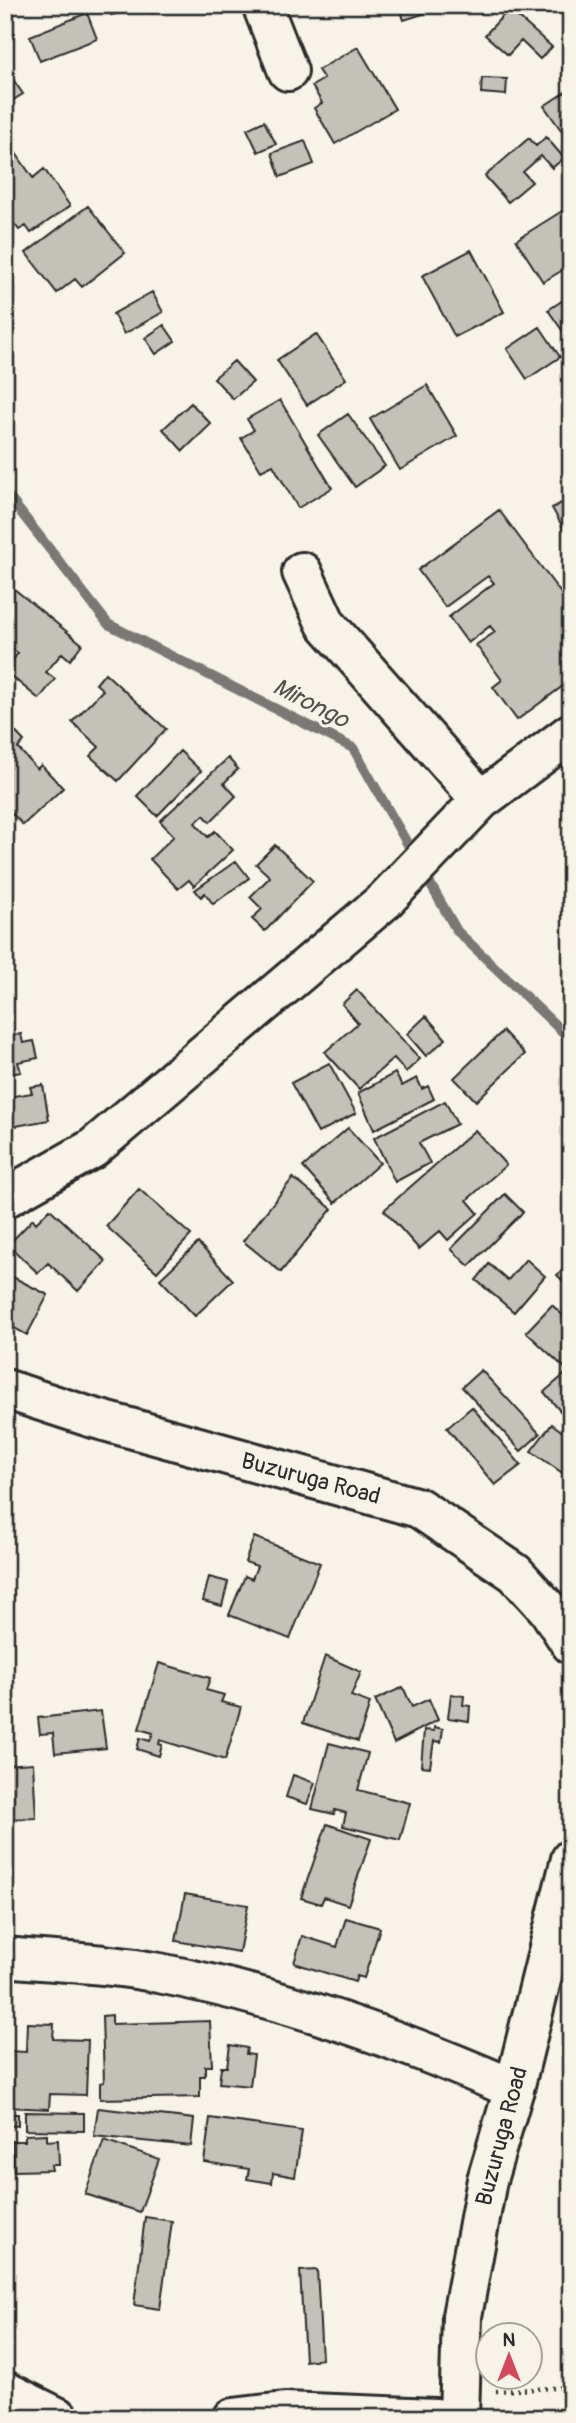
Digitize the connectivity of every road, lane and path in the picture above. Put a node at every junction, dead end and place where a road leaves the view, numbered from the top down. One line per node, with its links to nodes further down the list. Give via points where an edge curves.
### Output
1 (262, 5): 2 (street)
2 (288, 71)
3 (302, 572): 5 (street, via 320,615 342,644)
4 (571, 733): 5 (street)
5 (481, 800): 6 (street, via 384,901 92,1149)
6 (5, 1198)
7 (5, 1389): 8 (street, Buzuruga Road, via 90,1418 419,1508 515,1573 548,1609)
8 (571, 1644)
9 (571, 1859): 11 (street, Buzuruga Road)
10 (5, 1957): 11 (street, via 159,1973 300,2008 408,2043)
11 (514, 2089): 14 (street, Buzuruga Road, via 487,2180 462,2316)
12 (571, 2387): 14 (path, via 500,2389)
13 (5, 2391): 15 (street)
14 (452, 2414): 16 (street, via 285,2412)
15 (59, 2418)
16 (233, 2418)

